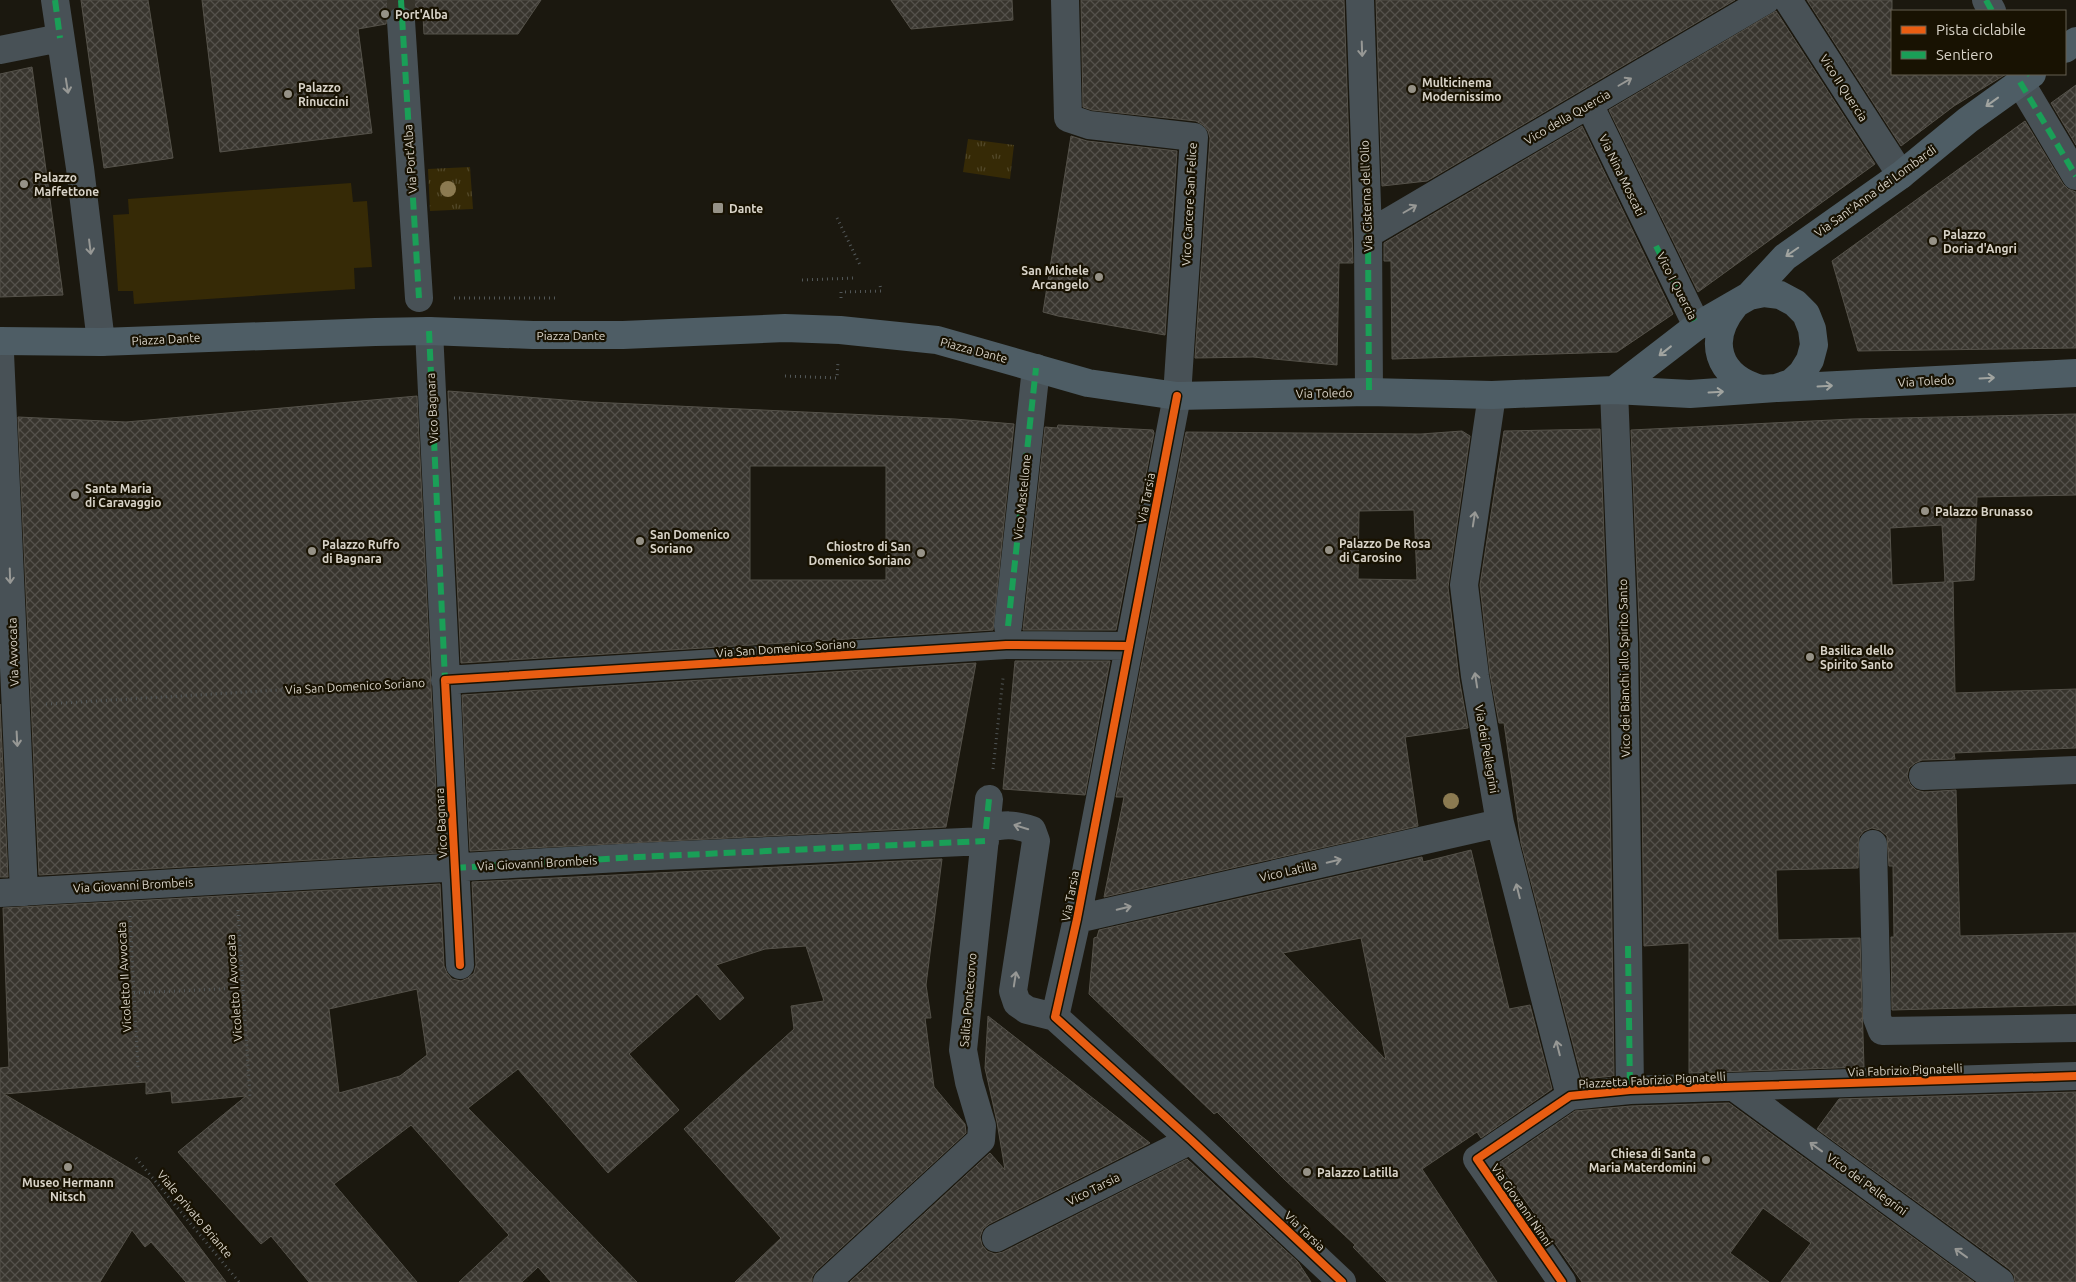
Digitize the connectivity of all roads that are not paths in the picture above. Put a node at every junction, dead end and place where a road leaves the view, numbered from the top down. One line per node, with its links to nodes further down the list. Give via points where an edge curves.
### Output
1 (55, 0): 7 (street)
2 (1065, 0): 27 (street, Vico Carcere San Felice, via 1068,118 1089,125 1194,137)
3 (1360, 0): 13 (street, Via Cisterna dell'Olio, one-way to 13)
4 (1766, 0): 10 (street, Vico della Quercia, one-way to 4)
5 (1788, 0): 11 (street, Vico II Quercia)
6 (401, 21): 15 (street, Via Port'Alba)
7 (60, 38): 8 (street); 20 (street, one-way to 20)
8 (0, 50)
9 (2028, 76): 11 (main road, Via Sant'Anna dei Lombardi, one-way to 11); 12 (street)
10 (1588, 104): 13 (street, Vico della Quercia, one-way to 10); 14 (street, Via Nina Moscati)
11 (1901, 175): 16 (main road, Via Sant'Anna dei Lombardi, one-way to 16, via 1786,257)
12 (2076, 176)
13 (1368, 234): 26 (street, Via Cisterna dell'Olio)
14 (1656, 246): 17 (street, Vico I Quercia)
15 (419, 298)
16 (1742, 301): 17 (main road); 24 (main road, via 1725,317 1719,332 1721,356 1733,376 1746,385); 24 (main road, via 1764,293 1780,295 1806,314 1812,329 1814,345 1802,373 1790,383)
17 (1697, 326): 25 (main road, one-way to 25)
18 (429, 331): 20 (main road, Piazza Dante); 22 (main road, Piazza Dante, via 533,336 785,328 840,330 937,340); 31 (street, Vico Bagnara)
19 (0, 341): 20 (main road, Piazza Dante)
20 (102, 342)
21 (0, 353): 32 (street, Via Avvocata, one-way to 32)
22 (1036, 368): 27 (main road, Via Toledo, via 1088,383); 29 (street, Vico Mastellone)
23 (2076, 373): 24 (main road, Via Toledo, one-way to 23)
24 (1768, 389): 25 (main road, Via Toledo, one-way to 24, via 1690,394)
25 (1614, 390): 28 (main road, Via Toledo); 47 (street, Vico dei Bianchi allo Spirito Santo, via 1624,643)
26 (1369, 392): 27 (main road, Via Toledo); 28 (main road, Via Toledo)
27 (1177, 396): 30 (street, Via Tarsia)
28 (1492, 396): 36 (street, Via dei Pellegrini, one-way to 28, via 1475,676 1464,585)
29 (1008, 626)
30 (1129, 646): 31 (street, Via San Domenico Soriano, via 1006,645); 41 (street, Via Tarsia)
31 (445, 680): 39 (street, Vico Bagnara)
32 (8, 706): 40 (street, Via Avvocata, one-way to 40)
33 (2076, 770): 34 (street)
34 (1923, 776)
35 (989, 799): 37 (street)
36 (1500, 823): 41 (street, Vico Latilla, one-way to 36); 48 (street, Via dei Pellegrini, one-way to 36)
37 (985, 835): 39 (street, Via Giovanni Brombeis); 43 (street, Via Tarsia, one-way to 37, via 1027,1010 1016,1003 1013,990 1036,841 1032,830 1003,824); 51 (street, Salita Pontecorvo, via 963,1050 982,1126 981,1140)
38 (1873, 844): 44 (street, via 1877,1018 1882,1032)
39 (454, 868): 40 (street, Via Giovanni Brombeis); 42 (street, Vico Bagnara)
40 (12, 892)
41 (1077, 919): 43 (street, Via Tarsia)
42 (460, 965)
43 (1055, 1017): 49 (street, Via Tarsia)
44 (2076, 1028)
45 (2076, 1076): 46 (street, Via Fabrizio Pignatelli)
46 (1734, 1087): 47 (street, Piazzetta Fabrizio Pignatelli); 54 (street, Vico dei Pellegrini, one-way to 46)
47 (1630, 1090): 48 (street, Piazzetta Fabrizio Pignatelli)
48 (1570, 1096): 53 (street, Via Giovanni Ninni, via 1477,1159)
49 (1191, 1140): 50 (street, Vico Tarsia); 52 (street, Via Tarsia)
50 (996, 1238)
51 (827, 1282)
52 (1342, 1282)
53 (1562, 1282)
54 (2000, 1282)

